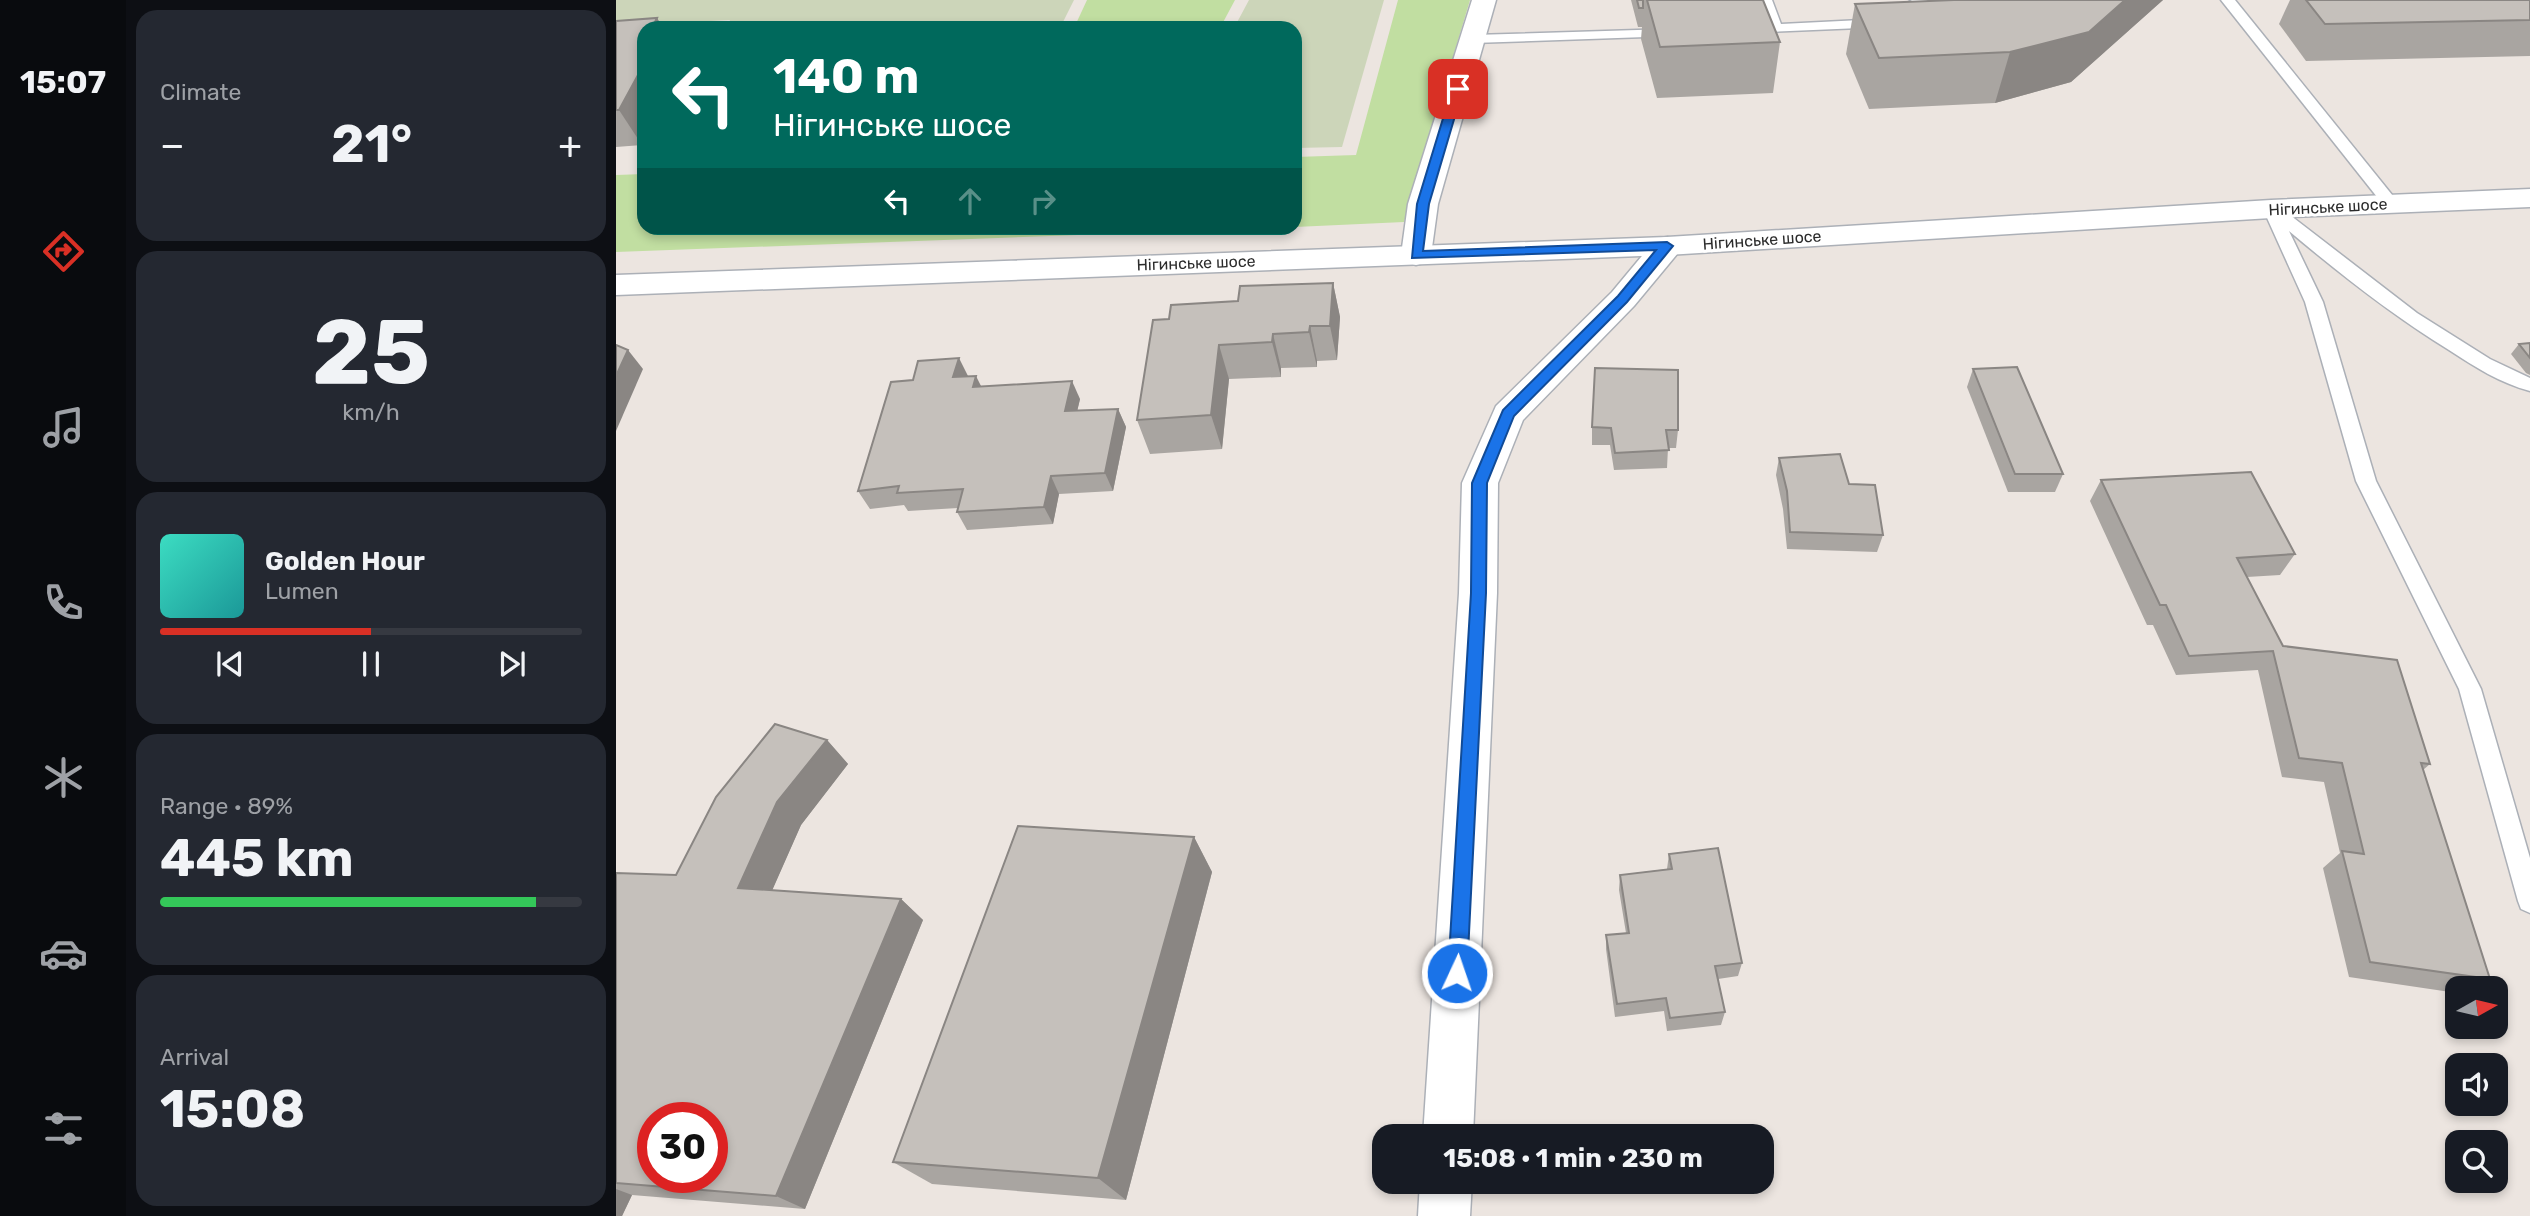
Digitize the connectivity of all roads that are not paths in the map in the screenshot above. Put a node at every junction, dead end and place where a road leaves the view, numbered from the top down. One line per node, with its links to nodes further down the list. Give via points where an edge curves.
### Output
1 (1484, 0): 8 (main road)
2 (1765, 0): 5 (lane)
3 (1921, 0): 5 (lane, via 1884,23)
4 (2228, 0): 10 (lane)
5 (1776, 29): 6 (lane)
6 (1736, 30)
7 (1682, 32): 8 (lane)
8 (1473, 38): 13 (main road, via 1423,204)
9 (2530, 198): 10 (main road, Нігинське шосе)
10 (2391, 204): 11 (main road, Нігинське шосе)
11 (2272, 209): 12 (main road, Нігинське шосе); 15 (lane, via 2438,336); 16 (lane, via 2315,302 2366,481 2470,689)
12 (1667, 246): 13 (main road, Нігинське шосе); 17 (main road, via 1623,299 1508,414 1480,483)
13 (1416, 255): 14 (main road, Нігинське шосе)
14 (616, 285)
15 (2530, 385)
16 (2530, 901)
17 (1449, 1124)
18 (1445, 1194): 19 (main road)
19 (1444, 1216)

